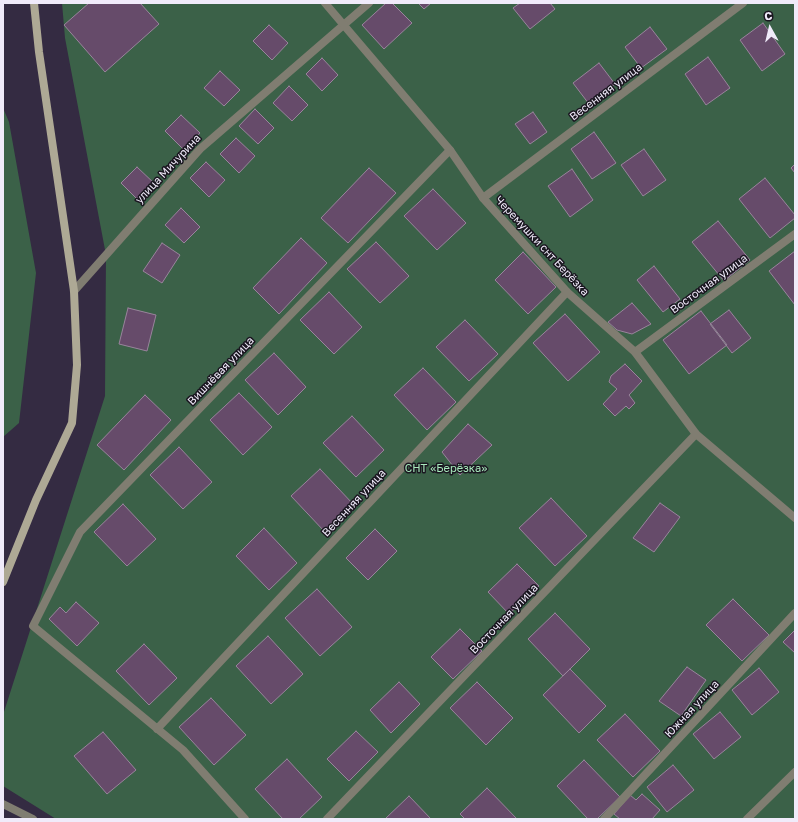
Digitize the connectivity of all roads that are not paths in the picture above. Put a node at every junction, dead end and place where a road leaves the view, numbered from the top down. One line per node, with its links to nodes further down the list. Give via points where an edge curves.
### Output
1 (34, 3): 9 (street)
2 (325, 3): 5 (street, Черемушки снт Берёзка)
3 (369, 3): 5 (street)
4 (743, 3): 7 (street, Весенняя улица)
5 (343, 25): 6 (street, Черемушки снт Берёзка); 9 (street, улица Мичурина, via 200,149)
6 (450, 150): 7 (street, Черемушки снт Берёзка); 16 (street, Вишнёвая улица, via 80,532 33,626)
7 (483, 198): 10 (street, Черемушки снт Берёзка)
8 (795, 234): 11 (street, Восточная улица)
9 (74, 291): 14 (street, via 77,365 72,423 36,500)
10 (567, 292): 11 (street, Черемушки снт Берёзка); 16 (street, Весенняя улица)
11 (636, 352): 12 (street, Черемушки снт Берёзка)
12 (696, 434): 13 (street, Черемушки снт Берёзка); 21 (street, Восточная улица)
13 (795, 518)
14 (3, 582)
15 (795, 613): 22 (street, Южная улица)
16 (157, 729): 20 (street, via 183,750)
17 (795, 772): 23 (street)
18 (3, 804): 19 (street)
19 (33, 819)
20 (245, 819)
21 (327, 819)
22 (604, 819)
23 (747, 819)

